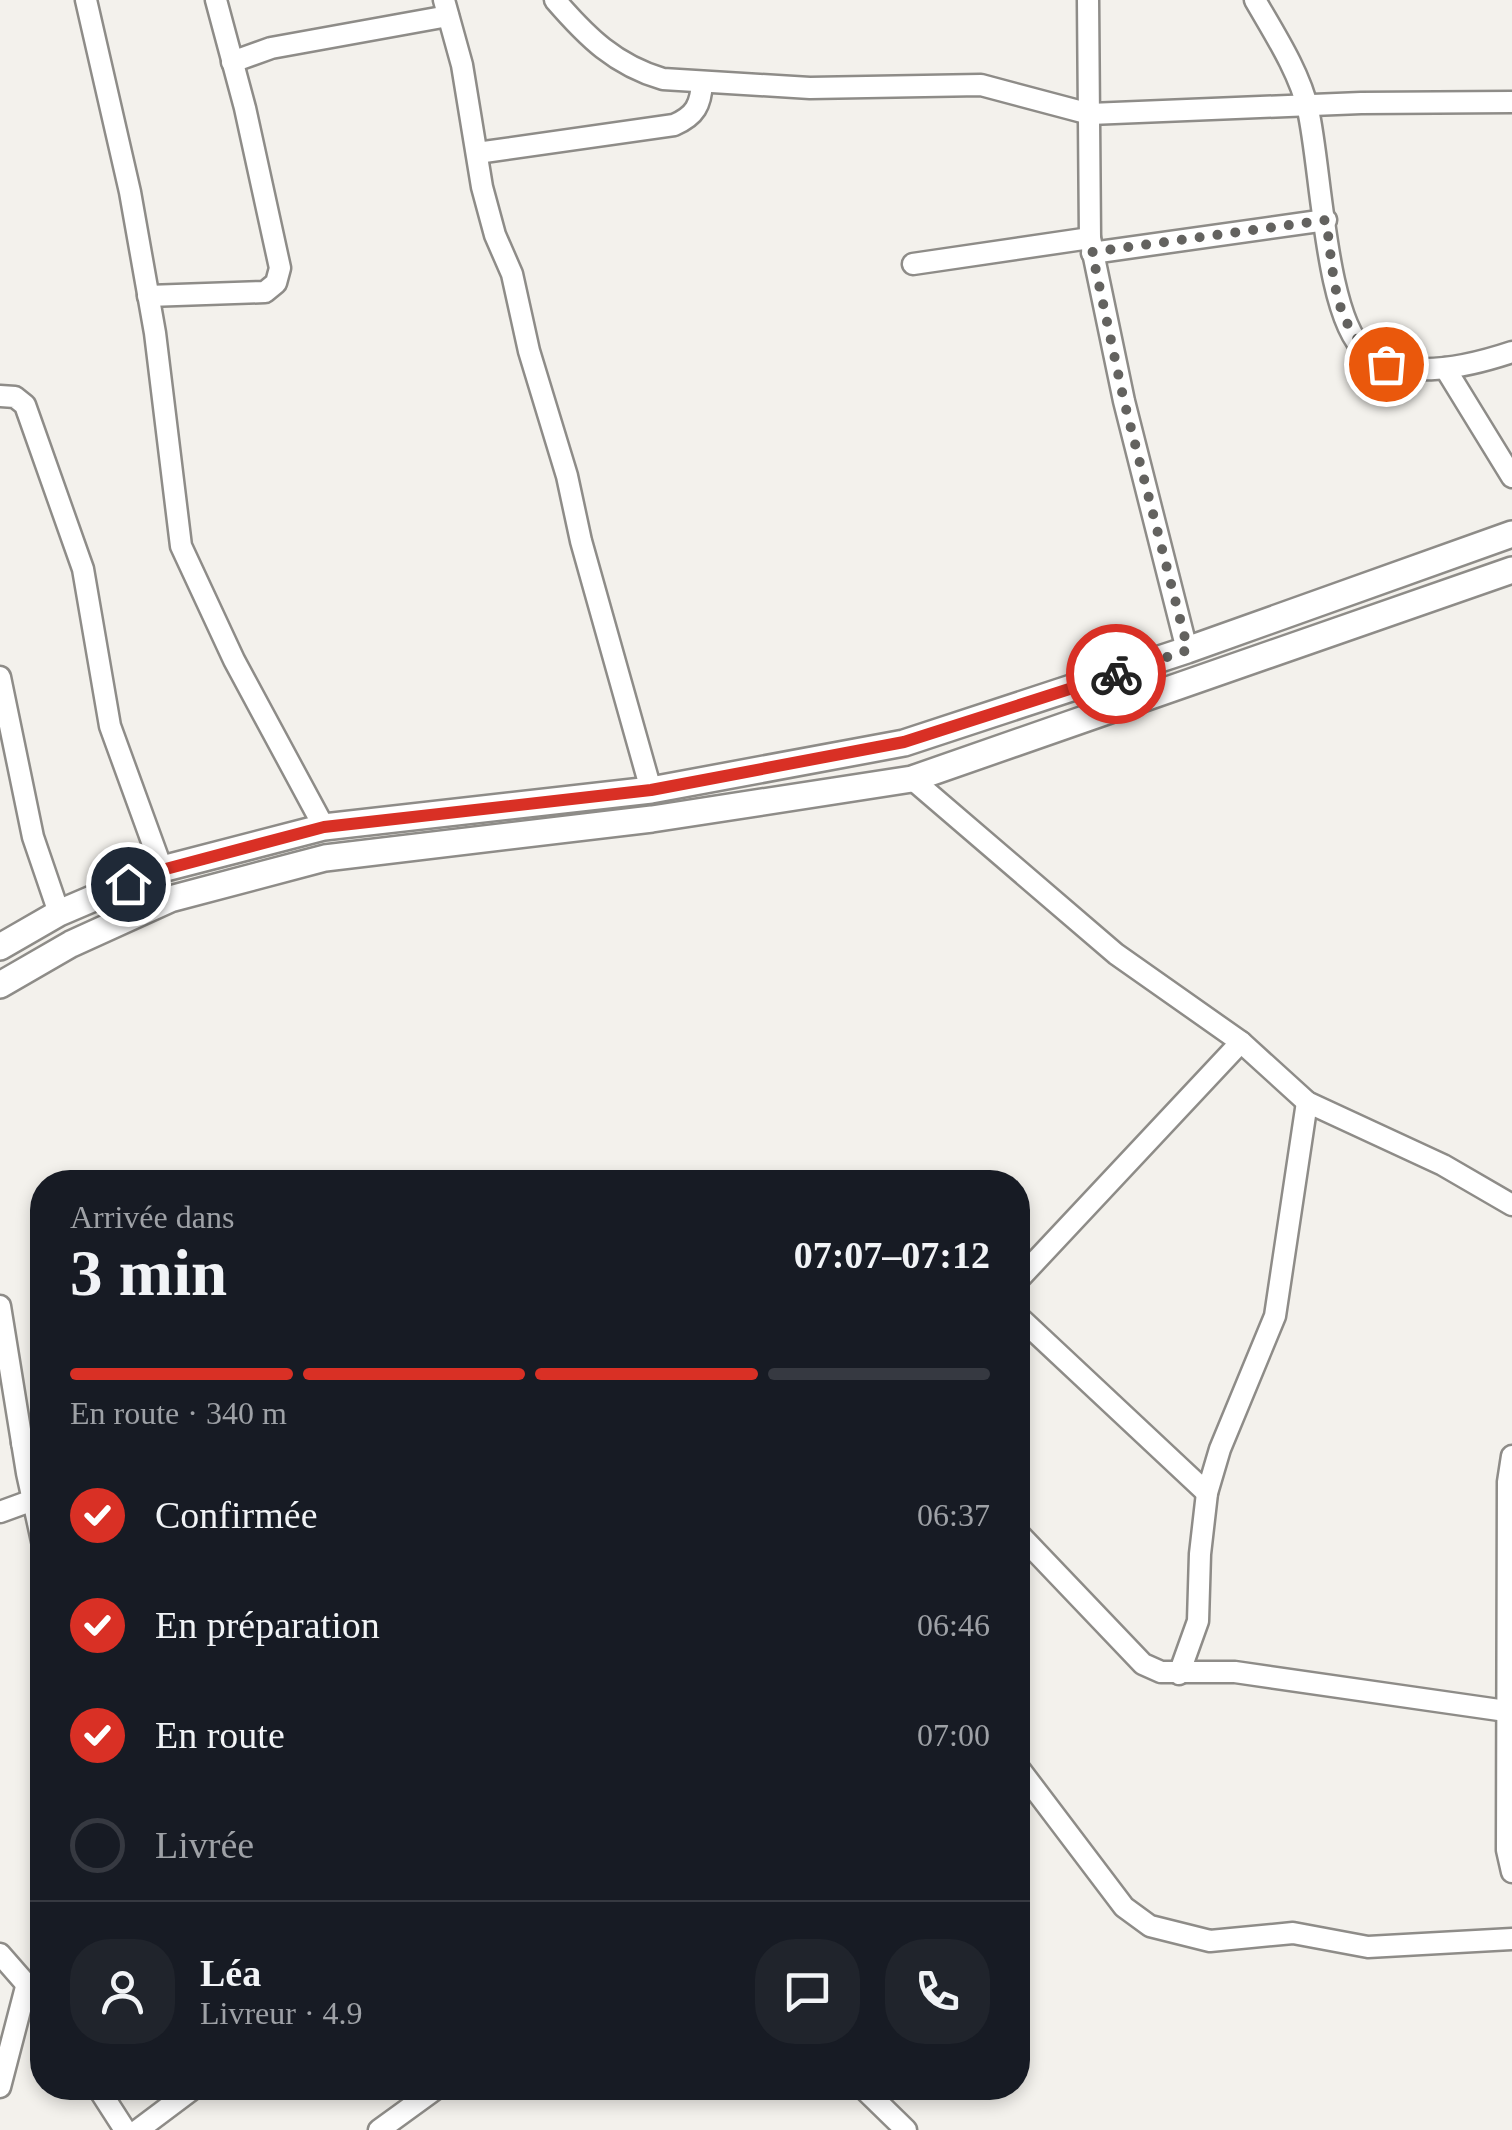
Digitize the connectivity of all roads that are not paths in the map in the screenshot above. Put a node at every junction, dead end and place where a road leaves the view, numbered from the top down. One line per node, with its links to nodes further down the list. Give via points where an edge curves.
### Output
1 (86, 0): 16 (street)
2 (216, 0): 7 (street)
3 (555, 0): 8 (street, via 593,44 646,74)
4 (1088, 0): 11 (street)
5 (1255, 0): 10 (street)
6 (446, 8): 7 (street); 12 (street)
7 (232, 62): 16 (street, via 280,268 276,284 265,292)
8 (702, 82): 11 (street, via 981,85); 12 (street, via 698,107 674,125)
9 (1512, 102): 10 (street)
10 (1308, 106): 11 (street); 13 (street)
11 (1090, 114): 14 (street)
12 (477, 154): 26 (street)
13 (1326, 220): 14 (street); 18 (street, via 1348,331 1386,364)
14 (1091, 245): 15 (street); 23 (street)
15 (913, 264)
16 (148, 296): 27 (street, via 181,546)
17 (1512, 352): 18 (street)
18 (1445, 368): 20 (street)
19 (0, 396): 28 (street, via 25,405 56,488 83,569 110,726)
20 (1512, 477)
21 (1512, 534): 23 (street)
22 (1512, 570): 25 (street)
23 (1188, 650): 26 (street, via 904,742)
24 (0, 677): 29 (street, via 33,836)
25 (912, 780): 31 (street, via 325,858 170,899); 32 (street, via 1116,954)
26 (651, 790): 27 (street)
27 (324, 827): 28 (street)
28 (162, 870): 29 (street)
29 (59, 914): 30 (street)
30 (0, 947)
31 (0, 985)
32 (1241, 1042): 33 (street); 35 (street)
33 (1307, 1102): 34 (street, via 1443,1165); 40 (street, via 1275,1316)
34 (1512, 1206)
35 (1030, 1267)
36 (0, 1306): 38 (street)
37 (1030, 1327): 40 (street)
38 (30, 1434)
39 (1512, 1456): 45 (street)
40 (1208, 1494): 44 (street, via 1198,1621)
41 (30, 1501): 42 (street)
42 (0, 1512)
43 (1030, 1546): 44 (street, via 1142,1664)
44 (1179, 1674): 45 (street, via 1220,1671)
45 (1506, 1711): 47 (street)
46 (1030, 1783): 48 (street, via 1124,1907 1150,1926 1210,1941 1293,1933 1368,1947)
47 (1512, 1872)
48 (1512, 1940)
49 (0, 1954): 50 (street)
50 (26, 1986): 51 (street); 52 (street)
51 (30, 1990)
52 (0, 2086)
53 (106, 2100): 57 (street)
54 (178, 2100): 58 (street)
55 (420, 2100): 59 (street)
56 (875, 2100): 60 (street)
57 (125, 2130)
58 (138, 2130)
59 (379, 2130)
60 (906, 2130)

